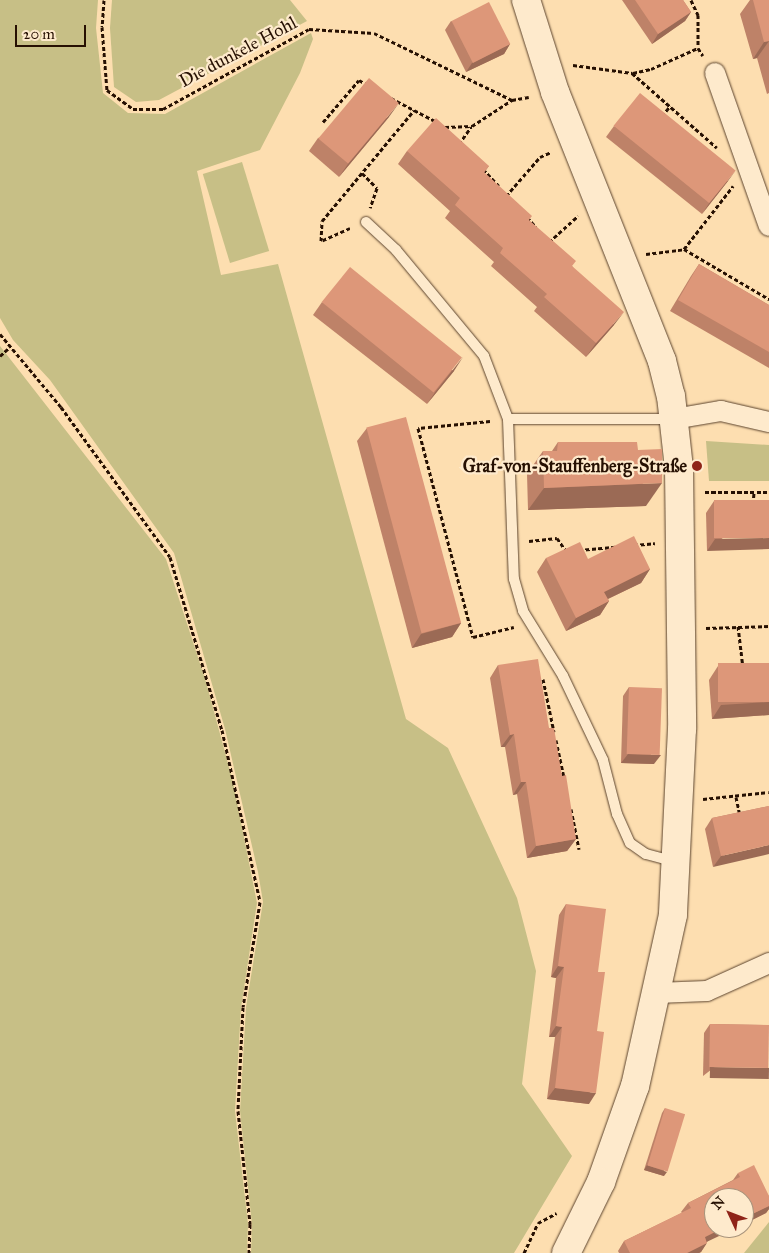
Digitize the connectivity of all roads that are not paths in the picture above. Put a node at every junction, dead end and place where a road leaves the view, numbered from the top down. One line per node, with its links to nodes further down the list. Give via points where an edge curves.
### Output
1 (526, 0): 6 (street, via 555,92 602,203 662,361)
2 (715, 73): 4 (street)
3 (366, 222): 5 (lane, via 396,250 484,356)
4 (769, 226)
5 (508, 419): 6 (lane); 8 (lane, via 514,579 523,611 563,676 603,760 617,814 630,843 646,854)
6 (674, 419): 7 (street, via 721,411); 8 (street, via 680,492 682,728)
7 (769, 422)
8 (677, 862): 10 (street, via 673,915)
9 (769, 963): 10 (street, via 707,991)
10 (657, 993): 11 (street, via 635,1086 601,1182)
11 (566, 1253)

